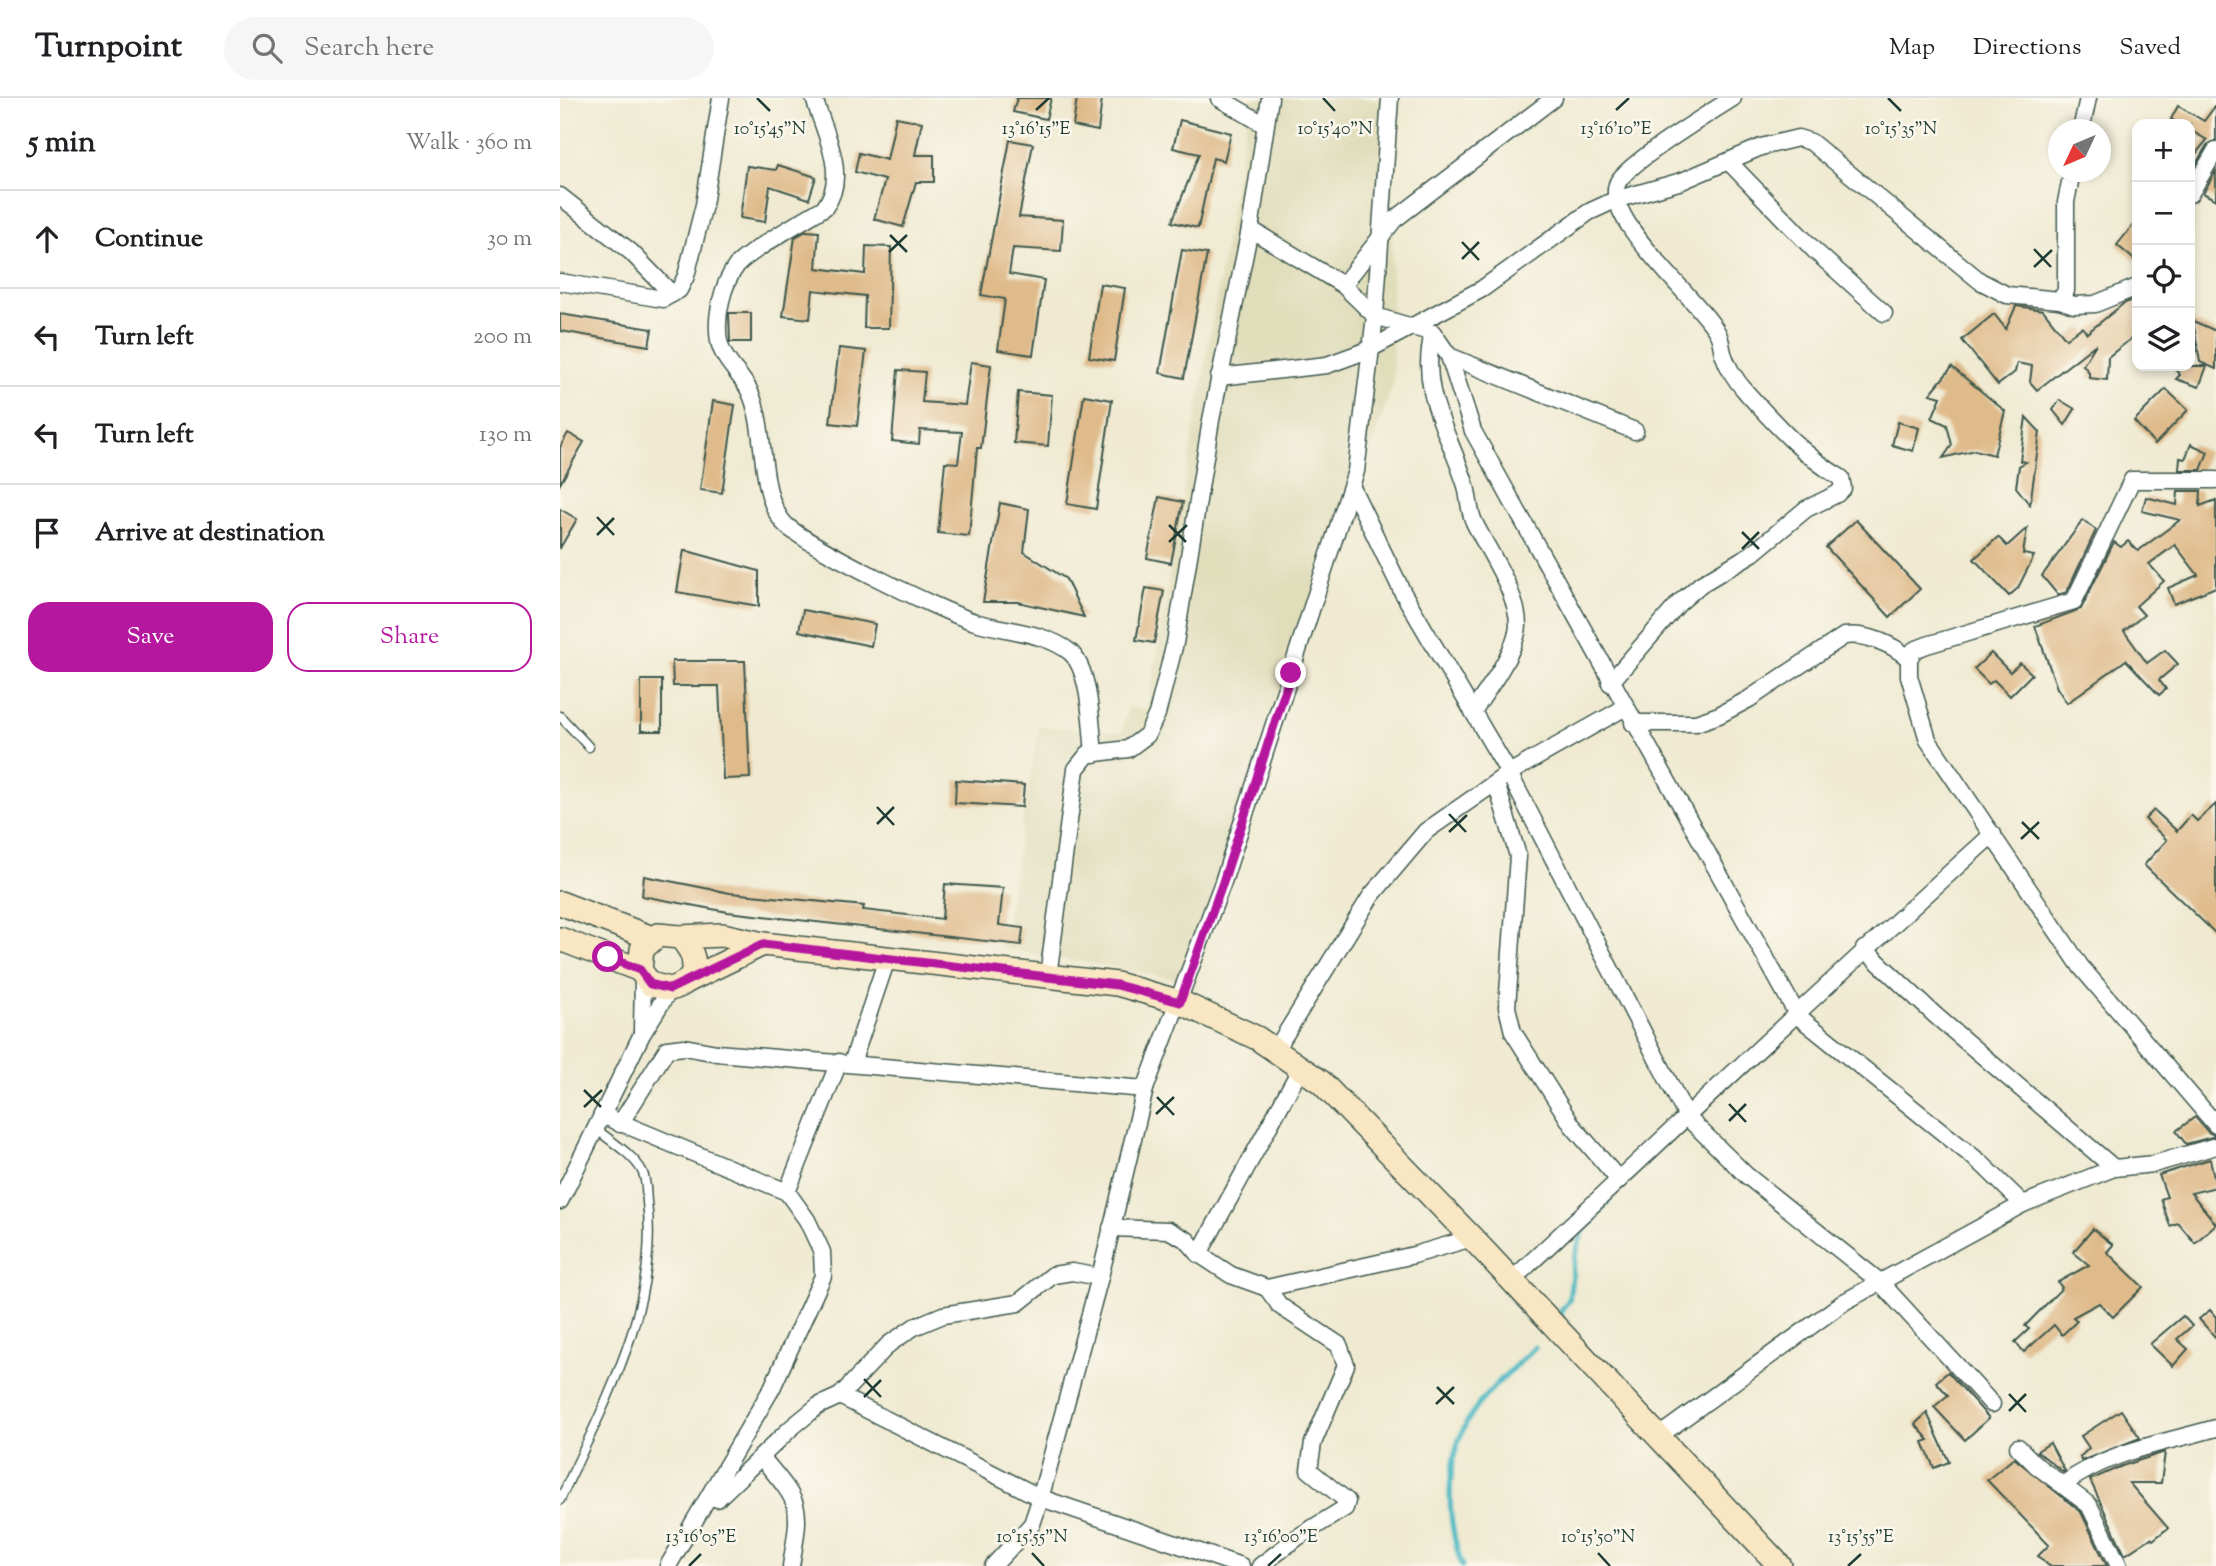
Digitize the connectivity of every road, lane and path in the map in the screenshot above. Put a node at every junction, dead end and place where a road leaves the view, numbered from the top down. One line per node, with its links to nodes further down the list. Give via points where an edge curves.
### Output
1 (721, 98): 22 (street, via 704,205 689,264 679,290)
2 (814, 98): 41 (street, via 836,170 834,194 825,207 738,264 726,284 719,313 719,341 749,389 757,414 773,506 797,535 938,606 973,622 1050,641 1071,653 1081,668)
3 (1219, 98): 10 (street)
4 (1270, 98): 10 (street)
5 (1390, 98): 18 (street)
6 (1554, 98): 18 (street, via 1394,220)
7 (1733, 98): 16 (street, via 1633,167 1618,182)
8 (2088, 98): 9 (street)
9 (2083, 119)
10 (1265, 125): 17 (street)
11 (2216, 150): 14 (street)
12 (1730, 163): 16 (street); 23 (street, via 1761,147 1798,138 1811,142 1980,281 2007,295); 24 (street, via 1815,251)
13 (2070, 182): 23 (street, via 2066,291)
14 (2195, 186)
15 (560, 196): 22 (street, via 631,252)
16 (1615, 200): 26 (street, via 1589,212 1482,289); 35 (street, via 1628,226 1718,333 1729,368 1745,391 1807,458 1841,478 1843,488 1701,584)
17 (1250, 229): 20 (street); 30 (street)
18 (1379, 238): 20 (street); 25 (street)
19 (560, 282): 22 (street, via 663,299)
20 (1342, 285): 25 (street)
21 (2132, 289): 23 (street, via 2095,304)
22 (672, 294)
23 (2060, 300)
24 (1884, 313)
25 (1375, 316): 26 (street); 28 (street)
26 (1414, 326): 27 (street); 28 (street)
27 (1433, 333): 29 (street); 37 (street, via 1427,355 1430,387 1466,486 1473,520 1502,575 1518,624 1503,663)
28 (1368, 350): 30 (street, via 1327,365); 33 (street)
29 (1449, 356): 31 (street); 35 (street, via 1473,432)
30 (1219, 377): 41 (street, via 1175,643 1157,713 1147,735 1128,749)
31 (1635, 431)
32 (2216, 480): 34 (street, via 2132,480 2074,601 1927,645 1914,650)
33 (1352, 488): 37 (street, via 1403,593); 54 (street)
34 (1909, 659): 39 (street, via 1899,650 1859,634 1844,636 1719,715 1696,723); 43 (street, via 1909,677 1928,740)
35 (1611, 683): 36 (street)
36 (1624, 708): 39 (street); 42 (street)
37 (1474, 710): 42 (street)
38 (560, 716): 40 (lane)
39 (1633, 723): 55 (street)
40 (589, 747)
41 (1094, 754): 52 (street, via 1081,759 1076,769)
42 (1502, 778): 57 (street, via 1426,831 1371,896); 61 (street); 67 (street, via 1518,856 1507,1007 1513,1031 1572,1125)
43 (1993, 834): 49 (street); 64 (street, via 2081,967)
44 (560, 903): 46 (main road)
45 (680, 937): 46 (main road); 48 (main road, via 722,935); 53 (main road, via 692,949 695,966)
46 (652, 938): 51 (main road, via 642,949)
47 (562, 943): 51 (main road)
48 (763, 944): 50 (main road); 53 (main road)
49 (1864, 949): 55 (street); 66 (street)
50 (887, 959): 52 (main road); 58 (street)
51 (642, 973): 53 (main road, via 660,988); 56 (street)
52 (1048, 976): 54 (main road, via 1117,985)
53 (679, 985): 56 (street)
54 (1180, 1002): 57 (main road, via 1225,1021); 60 (street)
55 (1798, 1016): 61 (street); 70 (street, via 1982,1164)
56 (642, 1034): 62 (street)
57 (1275, 1051): 59 (main road)
58 (845, 1062): 60 (street); 63 (street, via 667,1049); 68 (street)
59 (1301, 1068): 72 (main road, via 1321,1082); 73 (street)
60 (1145, 1089): 71 (street)
61 (1686, 1117): 67 (street); 76 (street, via 1746,1175)
62 (599, 1122): 63 (street); 69 (street); 86 (lane, via 644,1174 649,1216 646,1279 625,1352)
63 (621, 1124): 68 (street)
64 (2216, 1125)
65 (2216, 1146): 66 (street, via 2154,1164)
66 (2113, 1168): 70 (street)
67 (1619, 1180): 75 (street)
68 (787, 1192): 87 (street, via 822,1252 823,1276 772,1388)
69 (560, 1201)
70 (2023, 1205): 76 (street)
71 (1111, 1228): 73 (street, via 1168,1230 1187,1240); 74 (street)
72 (1472, 1237): 75 (main road); 77 (street)
73 (1199, 1254): 77 (street, via 1231,1275)
74 (1100, 1277): 78 (street, via 1072,1272 1053,1275 1018,1303 943,1315 914,1326 889,1344); 85 (street)
75 (1512, 1280): 81 (main road)
76 (1880, 1282): 79 (street); 81 (street, via 1833,1309)
77 (1267, 1288): 92 (street, via 1280,1306 1339,1345 1345,1354 1346,1365 1313,1443 1309,1470 1347,1501 1345,1508)
78 (839, 1396): 83 (street, via 818,1406); 85 (street)
79 (1992, 1404)
80 (2216, 1428): 84 (street, via 2108,1458)
81 (1659, 1436): 93 (main road)
82 (2018, 1447): 84 (street)
83 (762, 1458): 87 (street); 89 (street, via 795,1500 800,1515)
84 (2064, 1484): 94 (street, via 2089,1505)
85 (1041, 1498): 90 (street, via 1032,1524); 91 (street)
86 (560, 1500)
87 (698, 1519): 88 (street)
88 (668, 1566)
89 (791, 1566)
90 (993, 1566)
91 (1241, 1566)
92 (1260, 1566)
93 (1780, 1566)
94 (2119, 1566)

